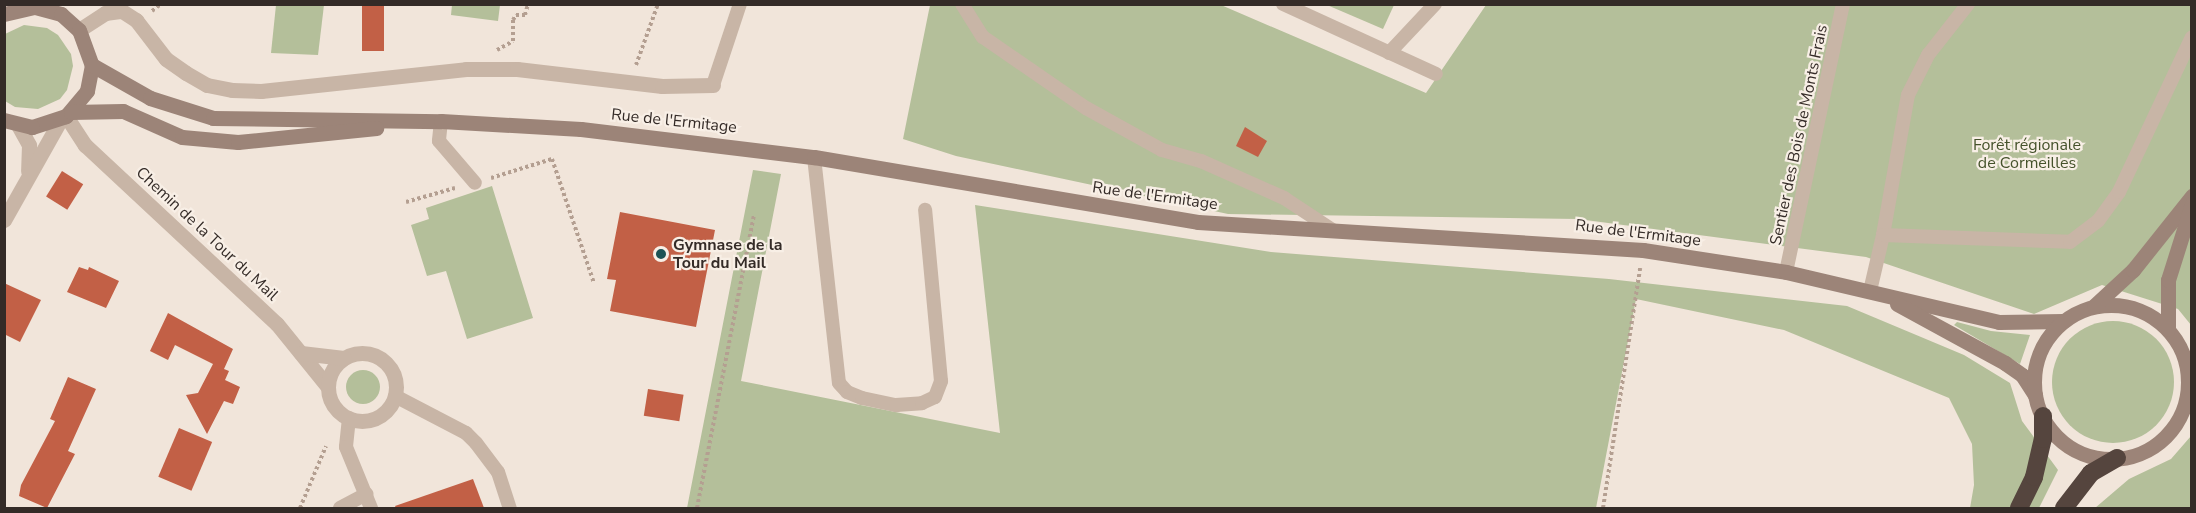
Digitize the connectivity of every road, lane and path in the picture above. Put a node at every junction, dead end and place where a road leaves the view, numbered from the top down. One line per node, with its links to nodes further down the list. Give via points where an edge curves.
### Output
1 (528, 4): 14 (path, via 525,15 516,15 513,20 513,41)
2 (658, 4): 18 (path)
3 (740, 4): 19 (lane)
4 (962, 4): 32 (lane, via 983,37 1086,108 1162,150 1201,161 1284,198)
5 (1283, 4): 15 (lane)
6 (1435, 4): 15 (lane)
7 (1843, 4): 35 (lane, Sentier des Bois de Monts Frais)
8 (1968, 4): 33 (lane, via 1928,55 1908,95)
9 (16, 6): 10 (street); 11 (street)
10 (54, 7): 12 (street)
11 (4, 14)
12 (79, 30): 16 (street); 18 (street, via 105,13 122,11 136,20 166,59 207,85 232,90 261,91 466,69 517,69)
13 (2192, 37): 33 (lane, via 2119,192 2098,221 2070,242)
14 (495, 52)
15 (1389, 53): 17 (lane)
16 (92, 65): 20 (street, via 87,91); 21 (street, Rue de l'Ermitage, via 150,98 202,116)
17 (1436, 74)
18 (629, 82): 19 (street)
19 (713, 85)
20 (66, 116): 21 (street, Rue de l'Ermitage, via 123,111 182,136 238,142); 22 (street, Rue de l'Ermitage, via 40,126); 25 (street); 42 (street, Chemin de la Tour du Mail, via 85,145 277,324)
21 (438, 120): 23 (street, Rue de l'Ermitage, via 581,129); 26 (lane, via 439,141)
22 (11, 122): 25 (street, via 29,145)
23 (814, 157): 29 (lane, via 839,382 847,392 862,398 896,405 922,403 935,397 941,381); 32 (street, Rue de l'Ermitage, via 1197,222)
24 (501, 175): 36 (path, via 552,159)
25 (26, 176): 31 (street)
26 (475, 183)
27 (2192, 196): 38 (street, via 2133,270)
28 (2192, 204): 40 (street, via 2168,280)
29 (925, 210)
30 (754, 214): 58 (path)
31 (4, 220)
32 (1334, 231): 34 (street, Rue de l'Ermitage)
33 (1883, 235): 37 (lane)
34 (1643, 249): 35 (street, Rue de l'Ermitage); 59 (path)
35 (1786, 272): 37 (street, Rue de l'Ermitage)
36 (594, 283)
37 (1870, 291): 39 (street, Rue de l'Ermitage, via 1999,322); 45 (street, Rue de l'Ermitage, via 2005,363 2022,375)
38 (2094, 306): 39 (street); 40 (street, via 2134,308)
39 (2063, 321): 45 (street, via 2040,352)
40 (2168, 329): 41 (street)
41 (2185, 347): 50 (street, via 2188,390 2182,412)
42 (301, 353): 43 (street); 44 (street, Chemin de la Tour du Mail)
43 (344, 358): 44 (street, via 332,370); 46 (street, via 364,352 383,359 395,376)
44 (328, 387): 48 (street, via 334,406)
45 (2035, 395): 47 (street)
46 (395, 396): 48 (street, via 391,406 375,419); 57 (lane, via 466,433 498,472)
47 (2043, 416): 52 (street, via 2057,436 2076,451 2098,458); 60 (highway, via 2043,438 2034,477)
48 (349, 418): 53 (lane, via 346,447)
49 (2192, 418): 50 (street)
50 (2168, 434): 52 (street, via 2148,450)
51 (327, 440): 54 (path)
52 (2117, 458): 61 (highway, via 2091,473)
53 (366, 494): 55 (lane); 56 (lane)
54 (300, 508)
55 (340, 508)
56 (371, 508)
57 (510, 508)
58 (697, 508)
59 (1603, 508)
60 (2019, 508)
61 (2064, 508)

